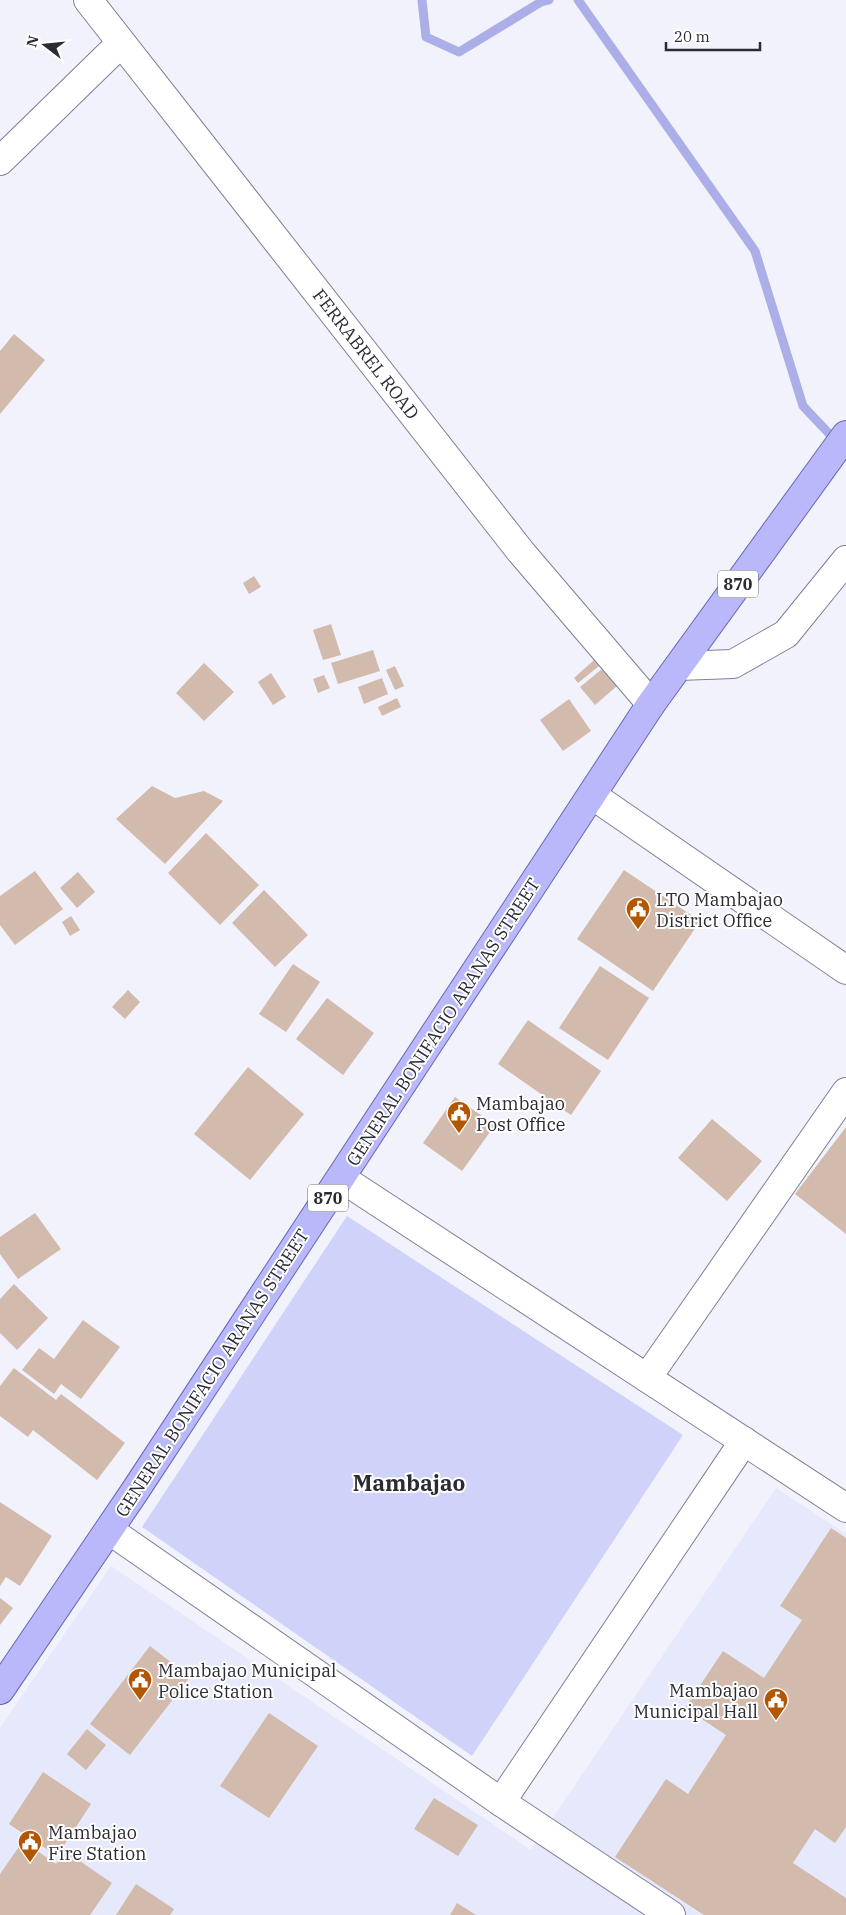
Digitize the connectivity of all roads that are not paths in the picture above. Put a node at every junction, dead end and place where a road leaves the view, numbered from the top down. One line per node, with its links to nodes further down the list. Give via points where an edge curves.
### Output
1 (88, 0): 2 (street, FERRABREL ROAD)
2 (121, 43): 3 (street); 7 (street, FERRABREL ROAD, via 521,552)
3 (0, 161)
4 (846, 436): 6 (main road, GENERAL BONIFACIO ARANAS STREET / 870)
5 (846, 560): 6 (street, via 786,634 733,664)
6 (679, 666): 7 (main road, GENERAL BONIFACIO ARANAS STREET / 870)
7 (651, 704): 8 (main road, GENERAL BONIFACIO ARANAS STREET / 870)
8 (592, 795): 9 (street); 11 (main road, GENERAL BONIFACIO ARANAS STREET / 870)
9 (846, 970)
10 (846, 1092): 12 (street)
11 (341, 1178): 12 (street); 15 (main road, GENERAL BONIFACIO ARANAS STREET / 870)
12 (648, 1378): 13 (street)
13 (744, 1441): 14 (street); 17 (street)
14 (846, 1508)
15 (109, 1530): 16 (main road, GENERAL BONIFACIO ARANAS STREET / 870); 17 (street)
16 (0, 1690)
17 (501, 1802): 18 (street)
18 (671, 1915)

